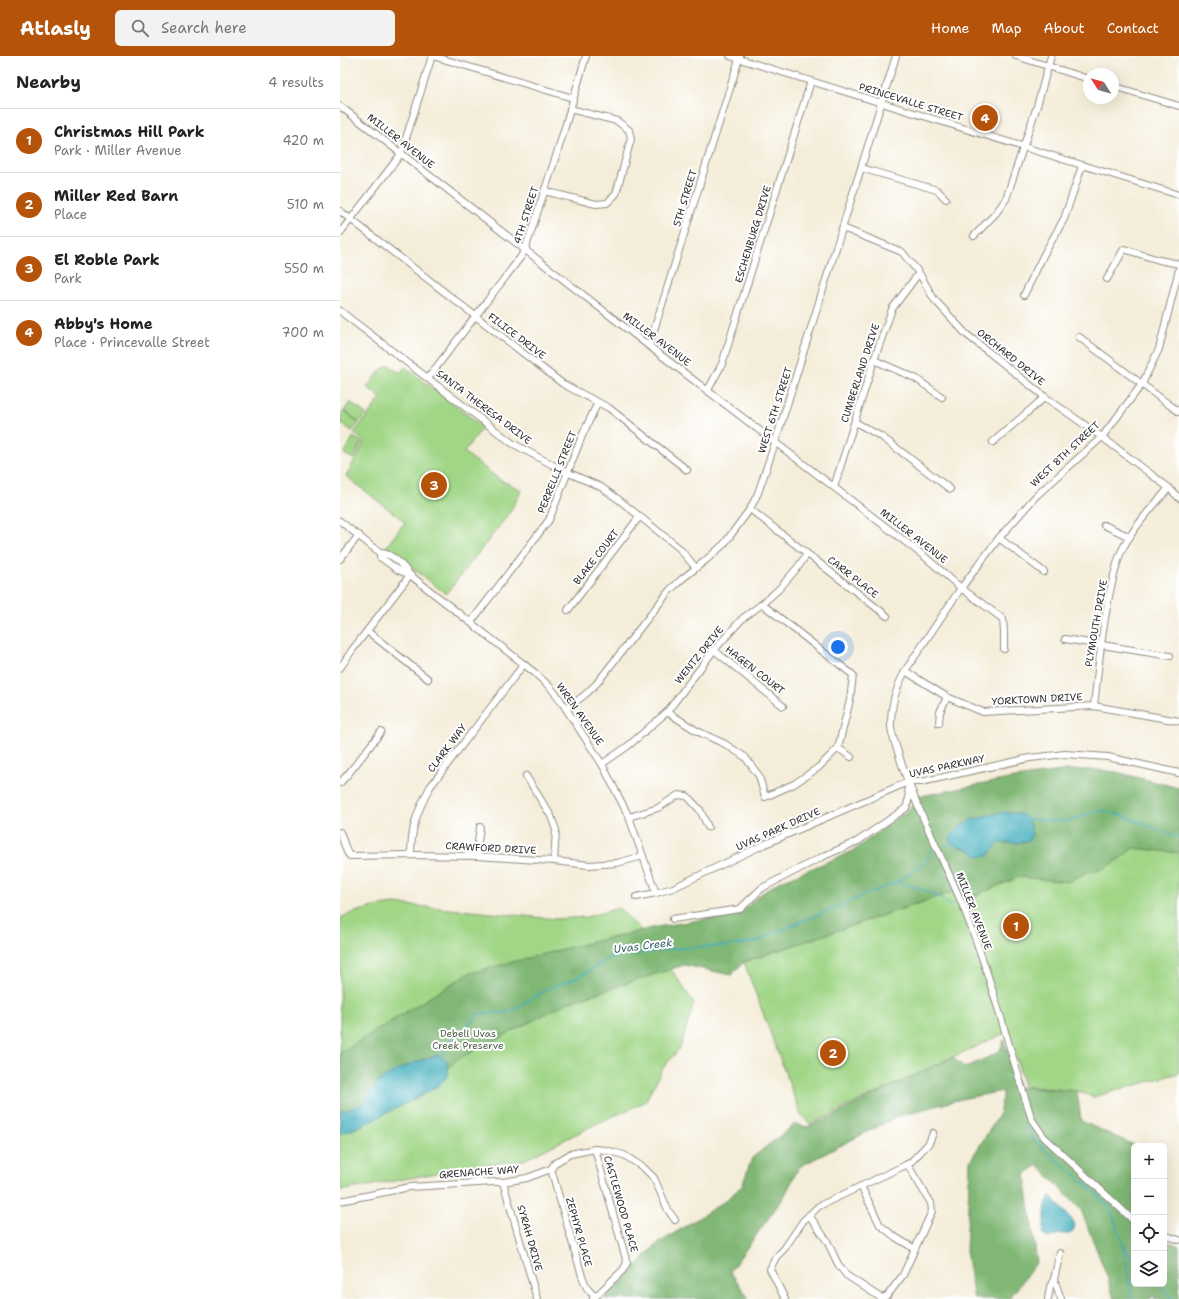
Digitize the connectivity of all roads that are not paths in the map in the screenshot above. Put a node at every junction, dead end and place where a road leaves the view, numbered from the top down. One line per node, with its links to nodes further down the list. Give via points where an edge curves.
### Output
1 (433, 56): 12 (street); 18 (street)
2 (586, 56): 12 (street, 4TH STREET)
3 (730, 56): 7 (street, PRINCEVALLE STREET)
4 (896, 56): 13 (street, WEST 6TH STREET)
5 (1016, 56): 8 (street)
6 (1051, 56): 8 (street)
7 (739, 57): 10 (street, PRINCEVALLE STREET); 38 (street, 5TH STREET)
8 (1048, 66): 9 (street); 17 (street)
9 (1083, 76)
10 (811, 81): 13 (street, PRINCEVALLE STREET); 42 (street, ESCHENBURG DRIVE, via 722,364)
11 (1119, 88): 15 (street)
12 (573, 98): 16 (street, 4TH STREET)
13 (882, 103): 17 (street, PRINCEVALLE STREET); 20 (street, WEST 6TH STREET)
14 (340, 106): 18 (street, MILLER AVENUE)
15 (1179, 106)
16 (570, 109): 21 (street, 4TH STREET); 21 (street, via 617,122 629,130 631,139 616,194 607,203 596,204)
17 (1023, 147): 19 (street, PRINCEVALLE STREET); 28 (street, via 1006,199)
18 (401, 154): 25 (street); 29 (street, MILLER AVENUE)
19 (1082, 166): 22 (street, PRINCEVALLE STREET); 34 (street, via 1064,220)
20 (861, 168): 23 (street, via 937,190); 26 (street, WEST 6TH STREET)
21 (544, 191): 29 (street, 4TH STREET)
22 (1179, 195)
23 (946, 199)
24 (340, 211): 25 (street, FILICE DRIVE)
25 (350, 219): 27 (street); 36 (street, FILICE DRIVE)
26 (843, 228): 32 (street, ORCHARD DRIVE, via 902,252); 50 (street, WEST 6TH STREET)
27 (340, 233)
28 (974, 236)
29 (525, 250): 36 (street, 4TH STREET); 38 (street, MILLER AVENUE)
30 (1179, 264): 33 (street, via 1124,249)
31 (1179, 269): 41 (street, WEST 8TH STREET, via 1159,349)
32 (919, 273): 39 (street, CUMBERLAND DRIVE, via 892,309); 44 (street, ORCHARD DRIVE, via 934,299 966,334)
33 (1108, 279)
34 (1024, 295)
35 (340, 311): 40 (street, SANTA THERESA DRIVE)
36 (476, 317): 40 (street, 4TH STREET); 45 (street, FILICE DRIVE, via 563,384)
37 (1079, 337): 41 (street)
38 (649, 346): 42 (street, MILLER AVENUE)
39 (874, 360): 43 (street, via 915,378); 47 (street, CUMBERLAND DRIVE)
40 (428, 378): 52 (street, SANTA THERESA DRIVE, via 512,443)
41 (1142, 384): 46 (street); 48 (street, WEST 8TH STREET)
42 (708, 390): 50 (street, MILLER AVENUE)
43 (942, 397)
44 (1045, 397): 48 (street, ORCHARD DRIVE); 49 (street)
45 (598, 402): 51 (street, FILICE DRIVE); 52 (street, PERRELLI STREET)
46 (1179, 412)
47 (855, 422): 53 (street, CUMBERLAND DRIVE); 55 (street, via 882,437)
48 (1102, 437): 54 (street, ORCHARD DRIVE); 63 (street, WEST 8TH STREET, via 1036,496)
49 (993, 442)
50 (775, 443): 53 (street, MILLER AVENUE); 57 (street, WEST 6TH STREET)
51 (687, 470)
52 (568, 473): 58 (street, SANTA THERESA DRIVE, via 601,487); 73 (street, PERRELLI STREET, via 549,520)
53 (834, 487): 69 (street, MILLER AVENUE, via 924,556)
54 (1169, 488): 56 (street, ORCHARD DRIVE); 62 (street, PLYMOUTH DRIVE, via 1153,504)
55 (950, 489)
56 (1179, 498)
57 (750, 509): 64 (street, CARR PLACE); 66 (street, WEST 6TH STREET, via 724,544)
58 (640, 516): 66 (street, SANTA THERESA DRIVE, via 678,548); 71 (street, BLAKE COURT)
59 (340, 521): 61 (street, WREN AVENUE)
60 (1104, 525): 62 (street)
61 (359, 535): 65 (street); 68 (street, WREN AVENUE, via 380,552 392,557)
62 (1130, 537): 76 (street, PLYMOUTH DRIVE, via 1121,552 1110,590)
63 (998, 538): 67 (street); 69 (street, MILLER AVENUE)
64 (807, 554): 70 (street, WENTZ DRIVE, via 779,589); 72 (street, CARR PLACE)
65 (340, 559)
66 (696, 568): 87 (street, WEST 6TH STREET, via 669,591 597,683)
67 (1044, 572)
68 (410, 575): 73 (street, WREN AVENUE); 74 (street)
69 (961, 588): 77 (street, via 1003,619); 82 (street, MILLER AVENUE)
70 (762, 604): 78 (street, WENTZ DRIVE, via 742,619); 92 (street, via 853,675 850,700)
71 (568, 610)
72 (887, 616)
73 (471, 622): 80 (street, WREN AVENUE)
74 (367, 631): 81 (street); 83 (street)
75 (1065, 639): 76 (street)
76 (1101, 645): 79 (street); 86 (street, PLYMOUTH DRIVE)
77 (1004, 649)
78 (714, 650): 85 (street, HAGEN COURT); 88 (street, WENTZ DRIVE)
79 (1170, 656)
80 (524, 664): 87 (street, WREN AVENUE, via 550,687); 103 (street, CLARK WAY, via 430,787 414,825)
81 (340, 668)
82 (905, 672): 84 (street, YORKTOWN DRIVE); 97 (street, MILLER AVENUE, via 894,698 891,727)
83 (428, 679)
84 (947, 697): 86 (street, YORKTOWN DRIVE, via 983,712); 90 (street, via 940,712)
85 (783, 706)
86 (1094, 706): 89 (street, YORKTOWN DRIVE)
87 (567, 710): 94 (street, WREN AVENUE)
88 (667, 712): 92 (street, via 744,757 759,776 765,797 794,784 819,767); 94 (street, WENTZ DRIVE, via 628,746)
89 (1179, 721)
90 (939, 723)
91 (381, 732): 98 (street)
92 (838, 748): 93 (street)
93 (851, 757)
94 (602, 764): 99 (street, WREN AVENUE)
95 (1179, 772): 97 (street, UVAS PARKWAY, via 1108,757 1065,754 1030,758 921,782)
96 (526, 776): 106 (street, via 551,816 556,830)
97 (908, 782): 107 (street, UVAS PARK DRIVE, via 765,844 673,888); 109 (street, UVAS PARKWAY, via 909,798 906,808 858,841 762,888 740,909); 118 (street, MILLER AVENUE, via 964,909 1032,1120 1044,1137)
98 (340, 783)
99 (629, 817): 101 (street, via 658,808 678,795 687,796 700,810); 105 (street, WREN AVENUE)
100 (480, 827): 104 (street)
101 (708, 827)
102 (340, 832): 103 (street, CRAWFORD DRIVE, via 350,856)
103 (411, 855): 104 (street, CRAWFORD DRIVE)
104 (476, 856): 106 (street, CRAWFORD DRIVE)
105 (643, 856): 106 (street, CRAWFORD DRIVE, via 617,863 589,865); 107 (street, WREN AVENUE)
106 (554, 861)
107 (656, 893): 108 (street, UVAS PARK DRIVE)
108 (636, 897)
109 (673, 918)
110 (933, 1134): 112 (street, via 929,1143)
111 (595, 1149): 113 (street, GRENACHE WAY, via 570,1154 555,1163); 119 (street, GRENACHE WAY, via 624,1155 644,1168 654,1178); 125 (street, CASTLEWOOD PLACE, via 627,1263)
112 (907, 1164): 115 (street); 122 (street, via 931,1203 932,1211)
113 (551, 1169): 114 (street, GRENACHE WAY, via 527,1178); 125 (street, ZEPHYR PLACE, via 582,1276)
114 (503, 1182): 116 (street, GRENACHE WAY, via 410,1187); 126 (street, SYRAH DRIVE)
115 (861, 1186): 117 (street, via 819,1206); 122 (street, via 880,1225)
116 (340, 1201)
117 (809, 1215): 127 (street, via 776,1257 770,1269); 128 (street, via 846,1275)
118 (1131, 1217)
119 (675, 1220)
120 (1167, 1236): 121 (street)
121 (1179, 1240)
122 (915, 1249): 128 (street, via 903,1275 887,1296)
123 (1060, 1253): 124 (street)
124 (1054, 1280): 129 (street); 130 (street)
125 (594, 1298)
126 (537, 1299)
127 (785, 1299)
128 (881, 1299)
129 (1048, 1299)
130 (1061, 1299)

